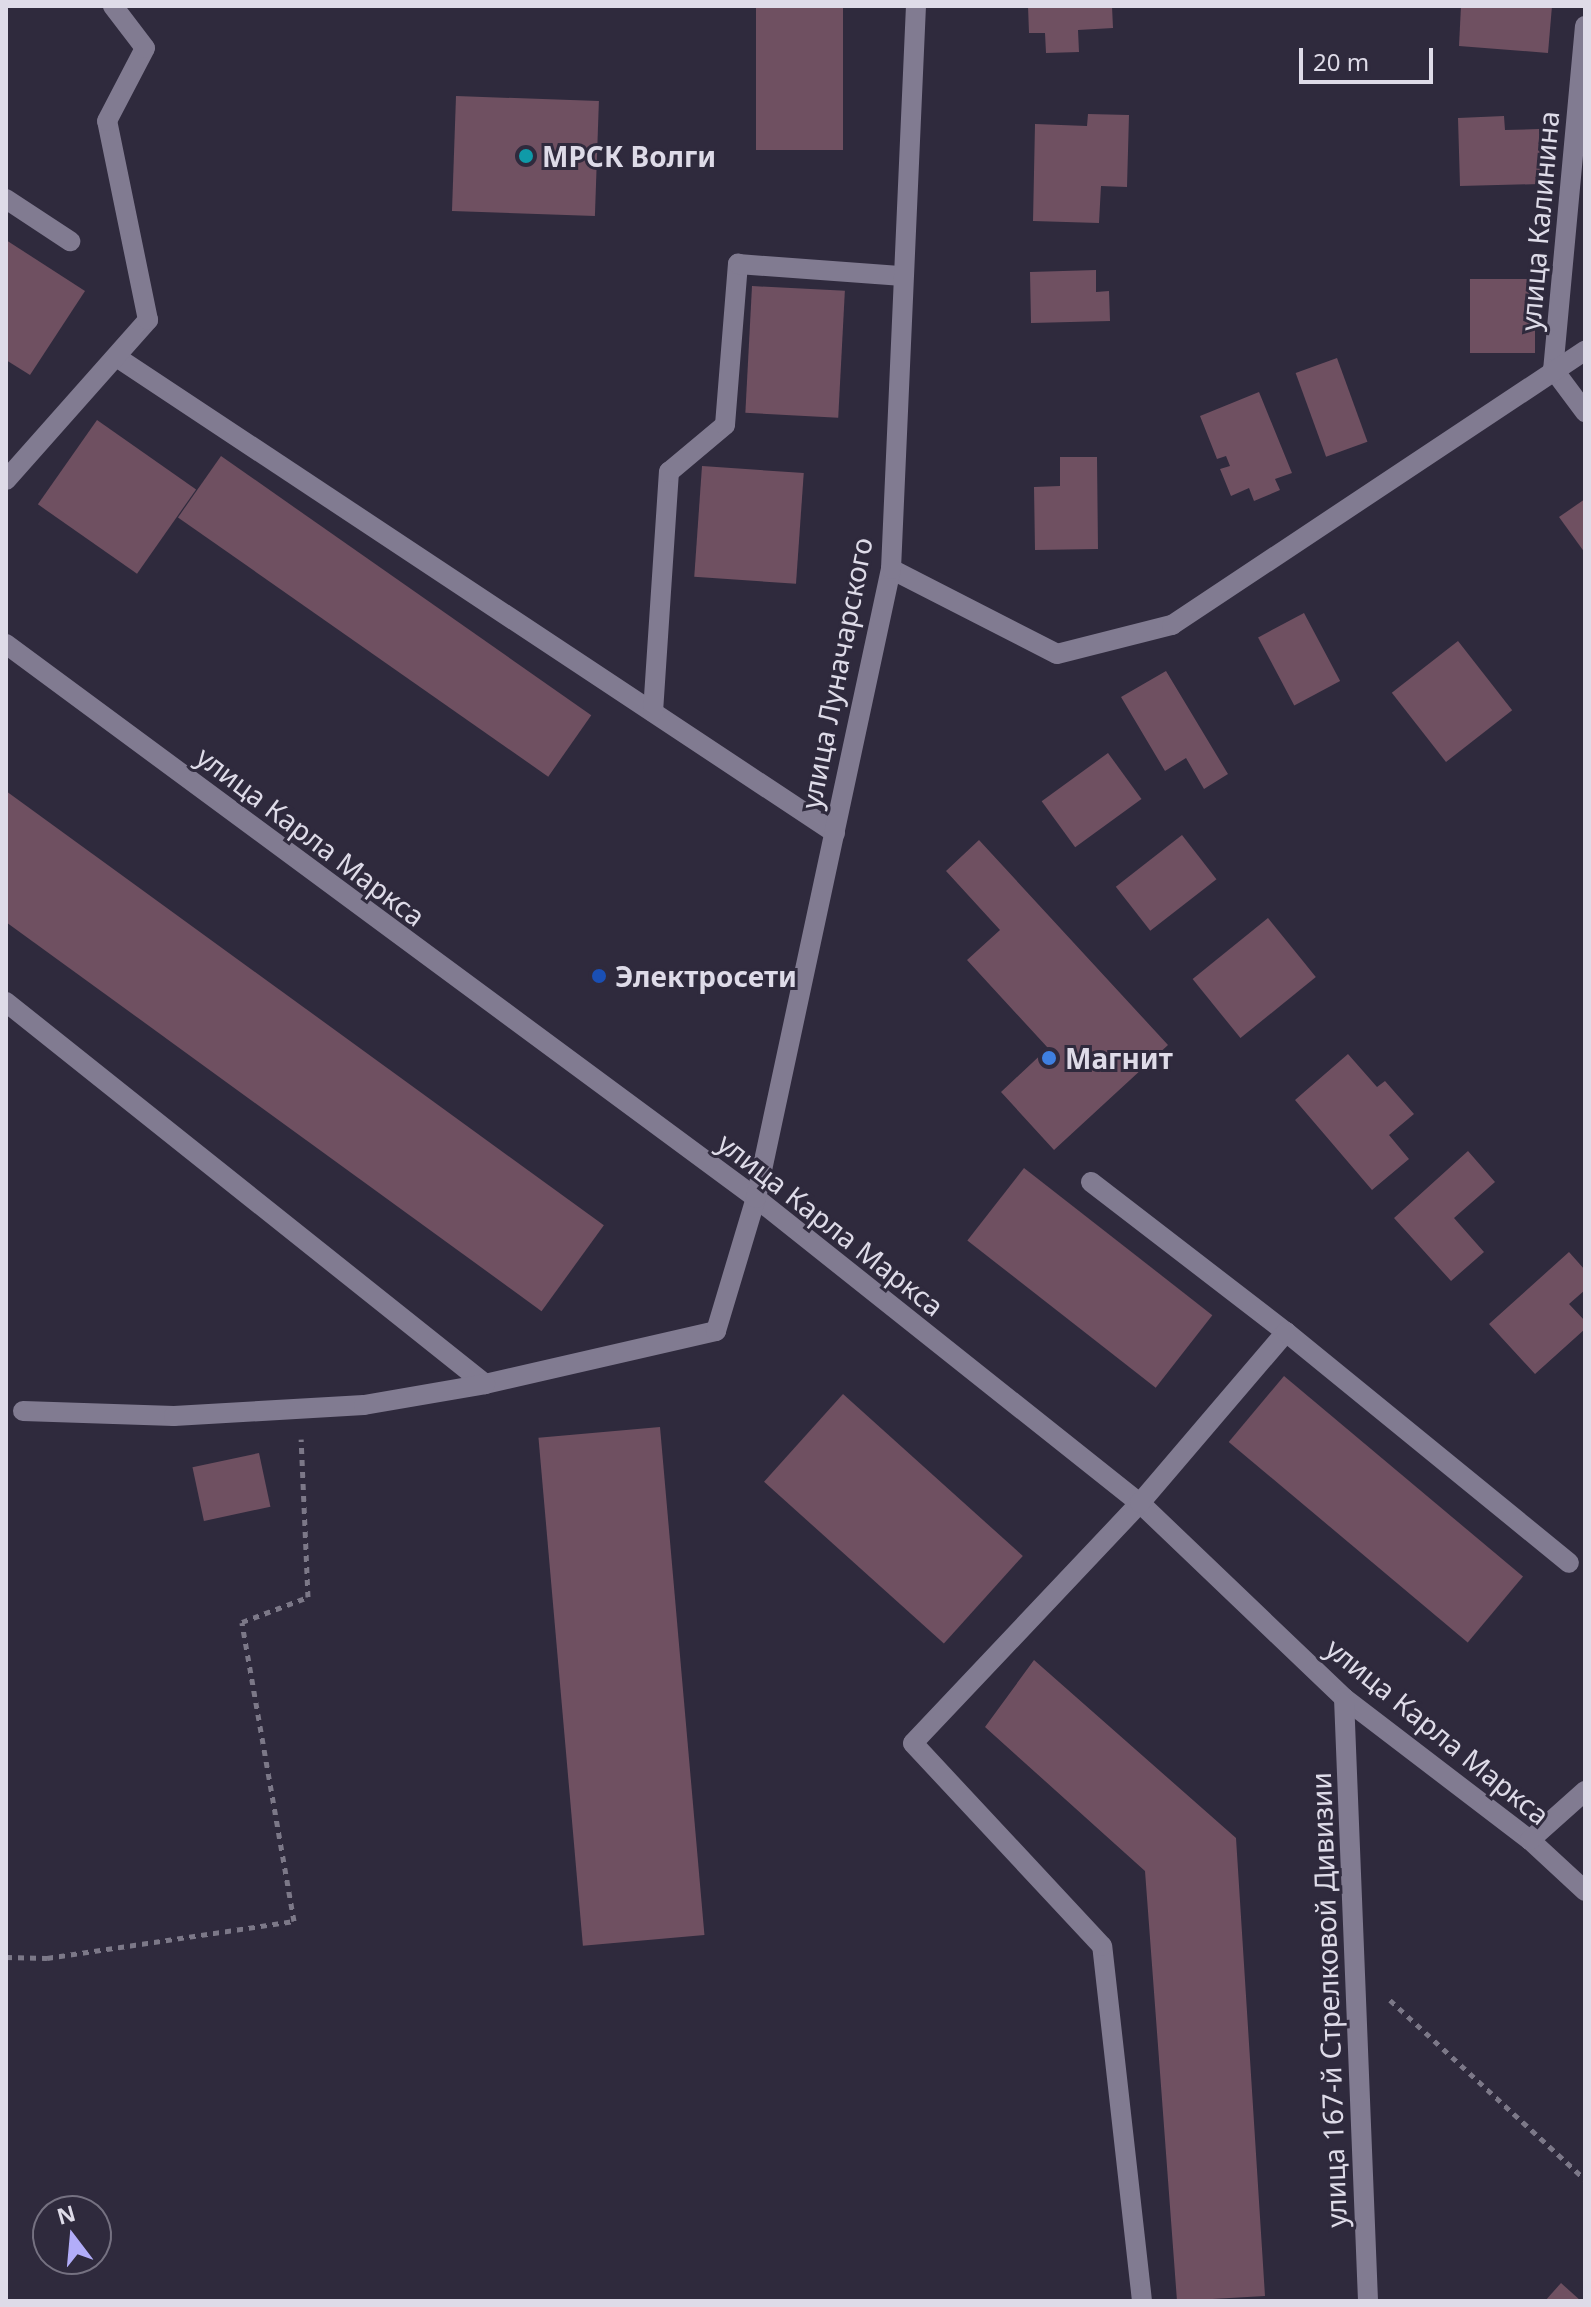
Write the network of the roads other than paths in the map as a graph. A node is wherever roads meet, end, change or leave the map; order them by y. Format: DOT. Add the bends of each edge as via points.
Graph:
graph roads {
  1 [pos="113,6"];
  2 [pos="916,6"];
  3 [pos="1585,26"];
  4 [pos="6,199"];
  5 [pos="70,241"];
  6 [pos="900,276"];
  7 [pos="1585,351"];
  8 [pos="118,358"];
  9 [pos="1553,369"];
  10 [pos="1585,412"];
  11 [pos="6,480"];
  12 [pos="891,569"];
  13 [pos="6,644"];
  14 [pos="653,712"];
  15 [pos="835,833"];
  16 [pos="6,1002"];
  17 [pos="1091,1182"];
  18 [pos="756,1198"];
  19 [pos="1286,1332"];
  20 [pos="485,1384"];
  21 [pos="23,1411"];
  22 [pos="1140,1503"];
  23 [pos="1569,1563"];
  24 [pos="1344,1698"];
  25 [pos="1585,1791"];
  26 [pos="1530,1840"];
  27 [pos="1585,1891"];
  28 [pos="1142,2301"];
  29 [pos="1368,2301"];
  1 -- 8 [label="street" via="145,48 107,121 148,320"];
  2 -- 6 [label="street, улица Луначарского"];
  3 -- 9 [label="street, улица Калинина"];
  4 -- 5 [label="street"];
  6 -- 12 [label="street, улица Луначарского"];
  6 -- 14 [label="street" via="738,264 725,425 669,472"];
  7 -- 9 [label="street"];
  8 -- 11 [label="street"];
  8 -- 14 [label="street"];
  9 -- 10 [label="street, улица Калинина"];
  9 -- 12 [label="street" via="1172,625 1057,654"];
  12 -- 15 [label="street, улица Луначарского"];
  13 -- 18 [label="street, улица Карла Маркса"];
  14 -- 15 [label="street"];
  15 -- 18 [label="street, улица Луначарского"];
  16 -- 20 [label="street"];
  17 -- 19 [label="street"];
  18 -- 20 [label="street, улица Луначарского" via="716,1331"];
  18 -- 22 [label="street, улица Карла Маркса"];
  19 -- 22 [label="street"];
  19 -- 23 [label="street"];
  20 -- 21 [label="street" via="364,1405 174,1416"];
  22 -- 24 [label="street, улица Карла Маркса"];
  22 -- 28 [label="street" via="913,1743 1102,1946"];
  24 -- 26 [label="street, улица Карла Маркса"];
  24 -- 29 [label="street, улица 167-й Стрелковой Дивизии"];
  25 -- 26 [label="street"];
  26 -- 27 [label="street, улица Карла Маркса"];
}
